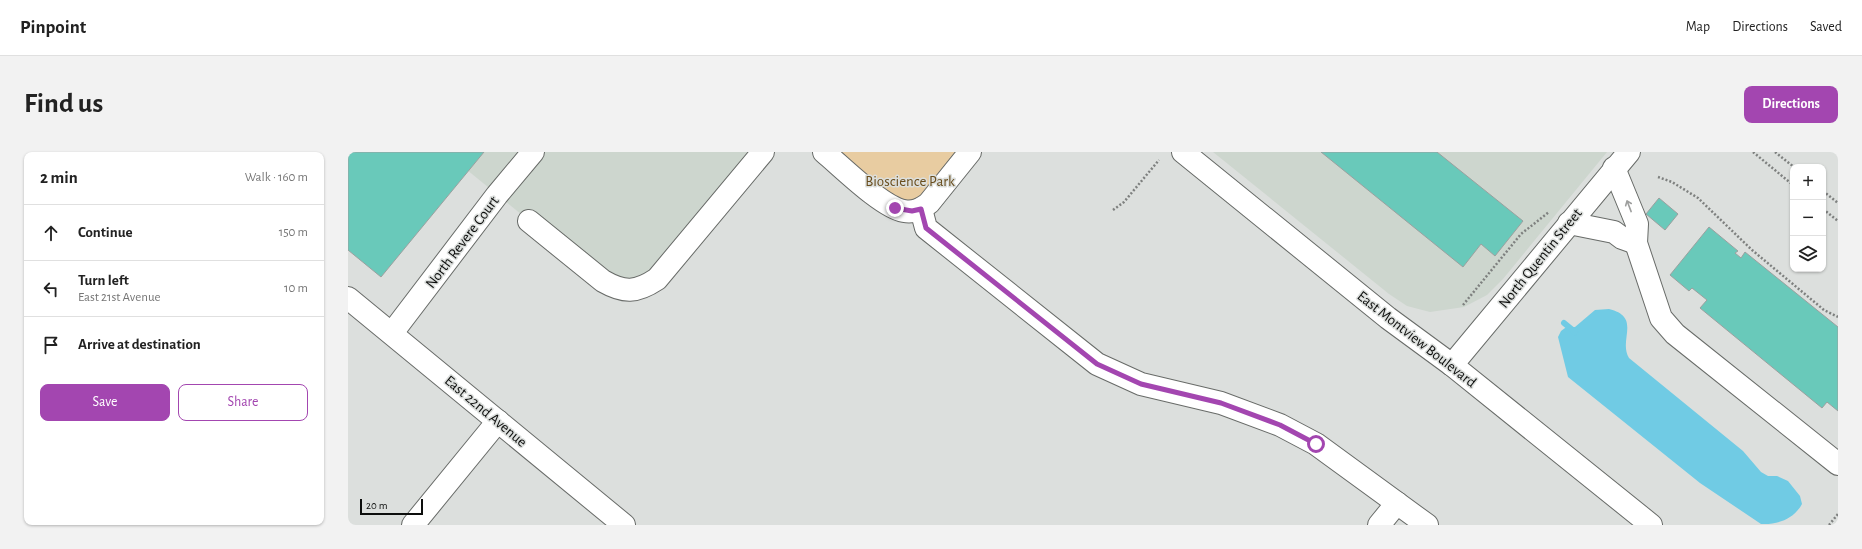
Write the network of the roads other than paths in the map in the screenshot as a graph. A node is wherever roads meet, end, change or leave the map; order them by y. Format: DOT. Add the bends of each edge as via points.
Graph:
graph roads {
  1 [pos="533,152"];
  2 [pos="763,152"];
  3 [pos="824,152"];
  4 [pos="970,152"];
  5 [pos="1629,152"];
  6 [pos="1196,156"];
  7 [pos="1614,168"];
  8 [pos="921,209"];
  9 [pos="1561,216"];
  10 [pos="529,221"];
  11 [pos="1636,243"];
  12 [pos="348,298"];
  13 [pos="392,333"];
  14 [pos="1452,366"];
  15 [pos="498,421"];
  16 [pos="1838,464"];
  17 [pos="1397,503"];
  18 [pos="413,525"];
  19 [pos="624,525"];
  20 [pos="1379,525"];
  21 [pos="1427,525"];
  22 [pos="1651,525"];
  1 -- 13 [label="street, North Revere Court"];
  2 -- 10 [label="street" via="657,279 646,287 635,290 614,288"];
  3 -- 8 [label="street" via="884,202 903,211"];
  4 -- 8 [label="street" via="929,203"];
  5 -- 7 [label="street, North Quentin Street"];
  6 -- 14 [label="street, East Montview Boulevard" via="1388,318"];
  7 -- 9 [label="street, North Quentin Street"];
  11 -- 7 [label="street, one-way" via="1637,224"];
  8 -- 17 [label="street" via="926,228 1097,364 1141,384 1221,403 1280,425 1316,444"];
  9 -- 11 [label="street" via="1614,232"];
  9 -- 14 [label="street, North Quentin Street"];
  11 -- 16 [label="street" via="1661,318 1675,334"];
  12 -- 13 [label="street, East 22nd Avenue"];
  13 -- 15 [label="street, East 22nd Avenue"];
  14 -- 22 [label="street, East Montview Boulevard"];
  15 -- 18 [label="street"];
  15 -- 19 [label="street, East 22nd Avenue"];
  17 -- 20 [label="street"];
  17 -- 21 [label="street"];
}
